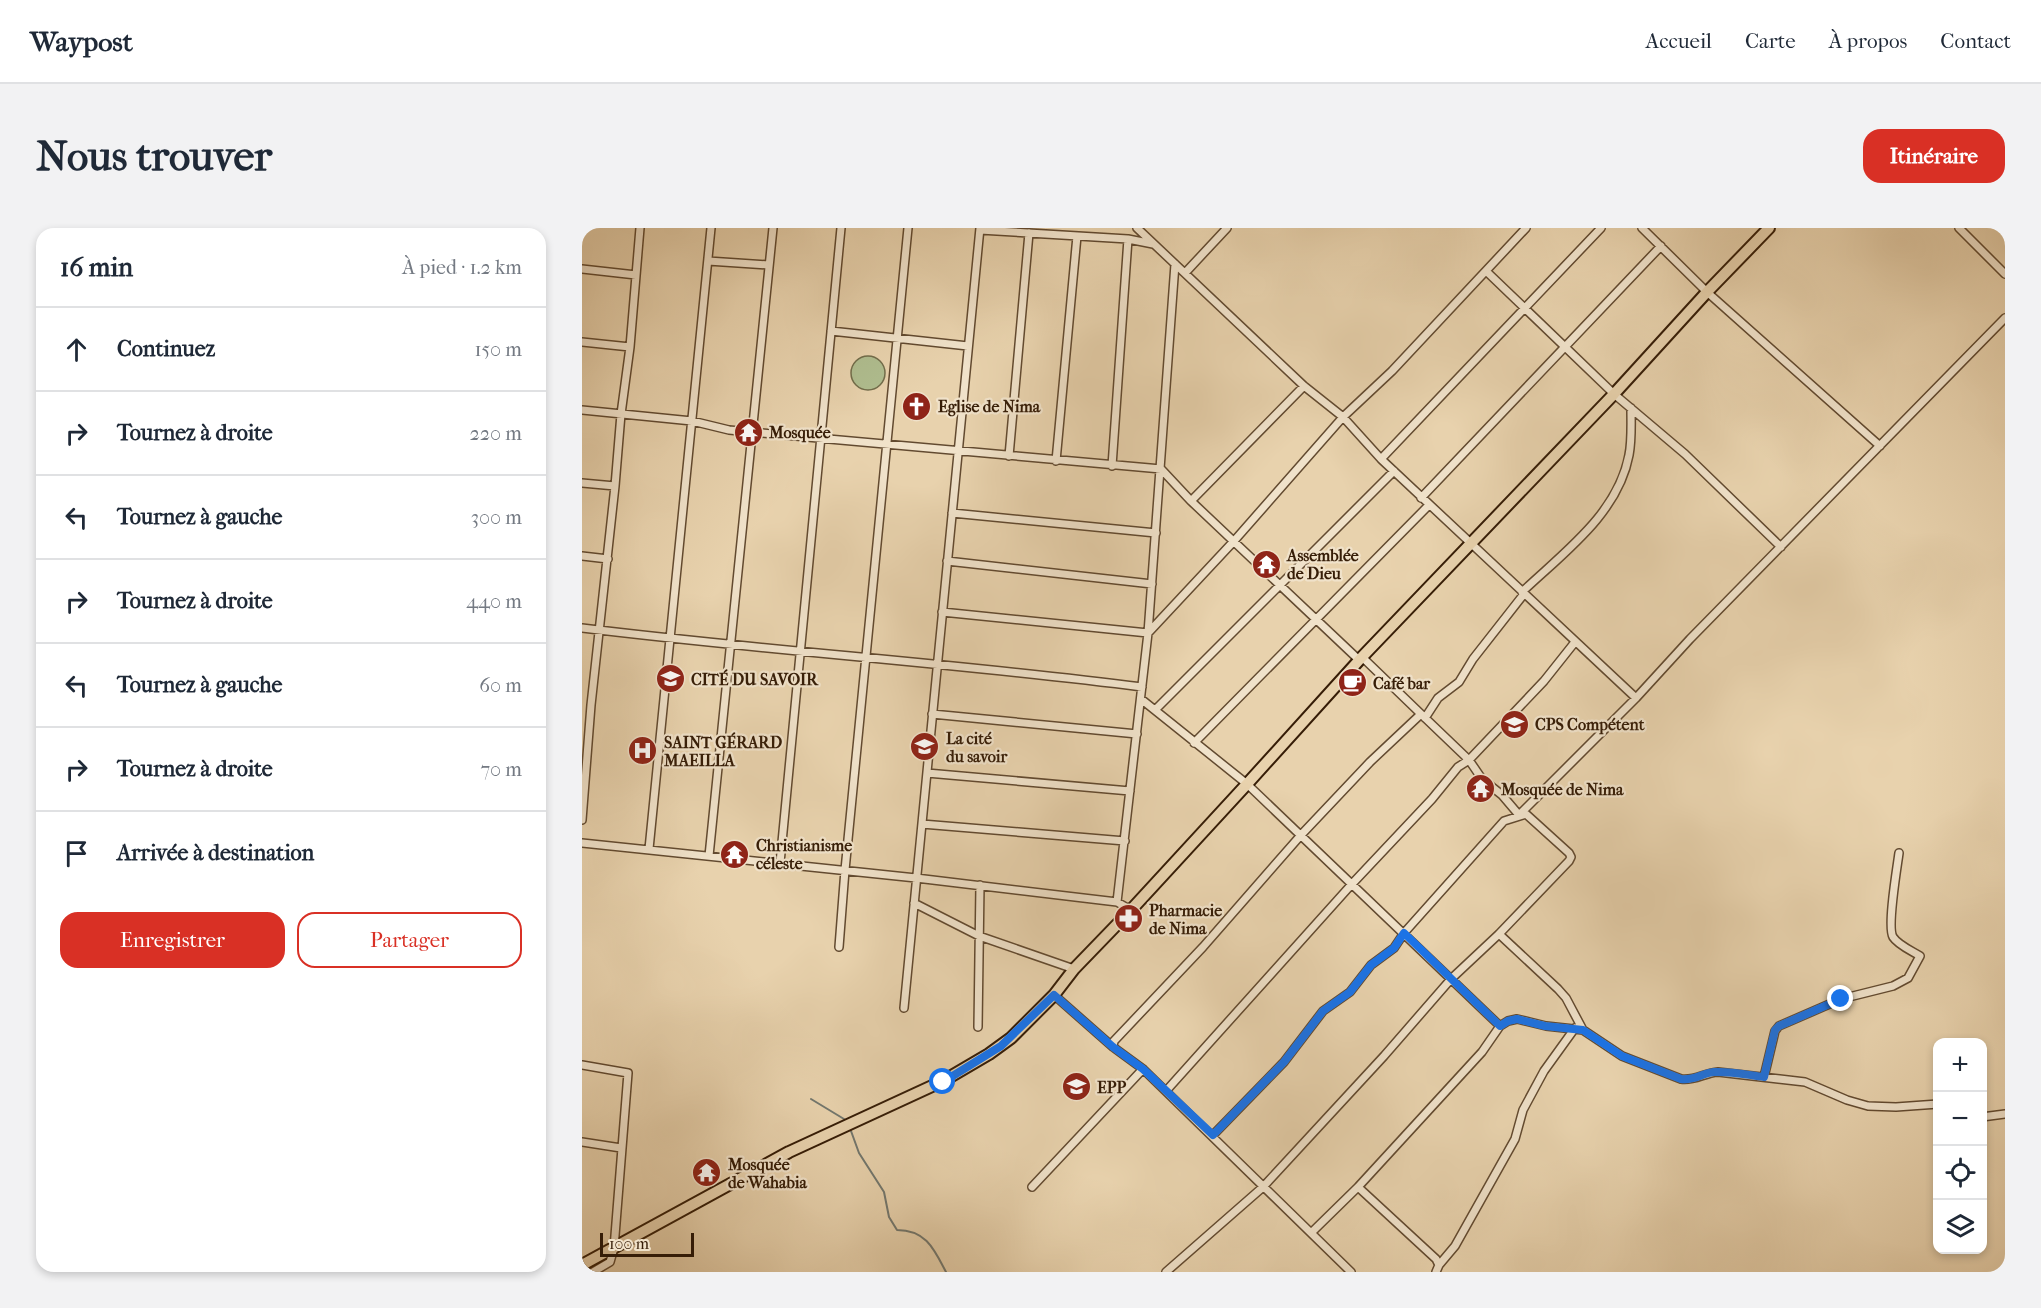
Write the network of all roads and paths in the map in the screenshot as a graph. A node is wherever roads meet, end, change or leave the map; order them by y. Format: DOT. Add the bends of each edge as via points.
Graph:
graph roads {
  1 [pos="640,228"];
  2 [pos="711,228"];
  3 [pos="773,228"];
  4 [pos="841,228"];
  5 [pos="908,228"];
  6 [pos="1137,228"];
  7 [pos="1227,228"];
  8 [pos="1526,228"];
  9 [pos="1601,228"];
  10 [pos="1642,228"];
  11 [pos="1768,228"];
  12 [pos="1959,228"];
  13 [pos="980,229"];
  14 [pos="1029,233"];
  15 [pos="1077,236"];
  16 [pos="1128,239"];
  17 [pos="1155,245"];
  18 [pos="1661,246"];
  19 [pos="708,261"];
  20 [pos="1175,264"];
  21 [pos="769,265"];
  22 [pos="582,269"];
  23 [pos="1485,271"];
  24 [pos="1185,273"];
  25 [pos="2005,274"];
  26 [pos="636,275"];
  27 [pos="1707,292"];
  28 [pos="1524,309"];
  29 [pos="2005,318"];
  30 [pos="831,331"];
  31 [pos="897,338"];
  32 [pos="582,342"];
  33 [pos="968,346"];
  34 [pos="630,347"];
  35 [pos="1565,347"];
  36 [pos="1304,386"];
  37 [pos="1614,394"];
  38 [pos="1631,408"];
  39 [pos="582,410"];
  40 [pos="621,414"];
  41 [pos="1343,417"];
  42 [pos="692,421"];
  43 [pos="753,432"];
  44 [pos="820,438"];
  45 [pos="887,445"];
  46 [pos="1880,446"];
  47 [pos="958,451"];
  48 [pos="1009,456"];
  49 [pos="1381,459"];
  50 [pos="1056,461"];
  51 [pos="1112,466"];
  52 [pos="1161,469"];
  53 [pos="1394,471"];
  54 [pos="582,483"];
  55 [pos="615,486"];
  56 [pos="1421,498"];
  57 [pos="1191,501"];
  58 [pos="1430,505"];
  59 [pos="952,513"];
  60 [pos="1156,533"];
  61 [pos="1234,541"];
  62 [pos="1469,543"];
  63 [pos="1781,547"];
  64 [pos="582,556"];
  65 [pos="608,559"];
  66 [pos="947,561"];
  67 [pos="1152,584"];
  68 [pos="1280,585"];
  69 [pos="1523,593"];
  70 [pos="942,612"];
  71 [pos="1316,620"];
  72 [pos="582,628"];
  73 [pos="600,630"];
  74 [pos="1148,633"];
  75 [pos="670,639"];
  76 [pos="1575,642"];
  77 [pos="732,646"];
  78 [pos="799,652"];
  79 [pos="867,657"];
  80 [pos="1360,658"];
  81 [pos="937,663"];
  82 [pos="1142,687"];
  83 [pos="1141,699"];
  84 [pos="1636,699"];
  85 [pos="582,703"];
  86 [pos="591,705"];
  87 [pos="1155,710"];
  88 [pos="932,714"];
  89 [pos="1423,716"];
  90 [pos="1137,734"];
  91 [pos="1194,742"];
  92 [pos="1461,752"];
  93 [pos="1469,760"];
  94 [pos="585,763"];
  95 [pos="1458,767"];
  96 [pos="927,773"];
  97 [pos="1248,784"];
  98 [pos="1130,791"];
  99 [pos="1519,815"];
  100 [pos="582,820"];
  101 [pos="922,824"];
  102 [pos="1300,835"];
  103 [pos="1125,841"];
  104 [pos="582,843"];
  105 [pos="649,849"];
  106 [pos="1899,853"];
  107 [pos="709,856"];
  108 [pos="780,863"];
  109 [pos="845,870"];
  110 [pos="916,878"];
  111 [pos="980,885"];
  112 [pos="1351,885"];
  113 [pos="1117,902"];
  114 [pos="914,903"];
  115 [pos="1131,910"];
  116 [pos="1404,933"];
  117 [pos="1499,934"];
  118 [pos="979,936"];
  119 [pos="839,947"];
  120 [pos="1074,969"];
  121 [pos="1451,979"];
  122 [pos="1054,995"];
  123 [pos="904,1008"];
  124 [pos="1500,1026"];
  125 [pos="978,1027"];
  126 [pos="1575,1028"];
  127 [pos="1583,1030"];
  128 [pos="1113,1047"];
  129 [pos="582,1065"];
  130 [pos="1143,1069"];
  131 [pos="1764,1077"];
  132 [pos="1166,1091"];
  133 [pos="1933,1104"];
  134 [pos="2005,1114"];
  135 [pos="1987,1116"];
  136 [pos="1213,1135"];
  137 [pos="582,1142"];
  138 [pos="621,1148"];
  139 [pos="1032,1187"];
  140 [pos="1263,1187"];
  141 [pos="1358,1187"];
  142 [pos="1312,1232"];
  143 [pos="614,1248"];
  144 [pos="582,1265"];
  145 [pos="1438,1268"];
  146 [pos="1170,1271"];
  147 [pos="593,1272"];
  148 [pos="1351,1272"];
  1 -- 26 [label="street"];
  2 -- 19 [label="street"];
  3 -- 21 [label="street"];
  4 -- 30 [label="street"];
  5 -- 31 [label="street"];
  6 -- 17 [label="street"];
  7 -- 24 [label="street"];
  8 -- 23 [label="street"];
  9 -- 28 [label="street"];
  10 -- 18 [label="street"];
  11 -- 27 [label="main road"];
  12 -- 25 [label="street"];
  13 -- 14 [label="street"];
  13 -- 33 [label="street"];
  14 -- 15 [label="street"];
  14 -- 48 [label="street"];
  15 -- 16 [label="street"];
  15 -- 50 [label="street"];
  16 -- 17 [label="street"];
  16 -- 51 [label="street"];
  17 -- 20 [label="street"];
  18 -- 27 [label="street"];
  18 -- 35 [label="street"];
  19 -- 21 [label="street"];
  19 -- 42 [label="street"];
  20 -- 24 [label="street"];
  20 -- 52 [label="street"];
  21 -- 43 [label="street"];
  22 -- 26 [label="street"];
  23 -- 28 [label="street"];
  23 -- 41 [label="street" via="1392,371"];
  24 -- 36 [label="street"];
  26 -- 34 [label="street"];
  27 -- 37 [label="main road"];
  27 -- 46 [label="street"];
  28 -- 35 [label="street"];
  28 -- 49 [label="street"];
  29 -- 46 [label="street"];
  30 -- 31 [label="street"];
  30 -- 44 [label="street"];
  31 -- 33 [label="street"];
  31 -- 45 [label="street"];
  32 -- 34 [label="street"];
  33 -- 47 [label="street"];
  34 -- 40 [label="street"];
  35 -- 37 [label="street"];
  35 -- 56 [label="street"];
  36 -- 41 [label="street"];
  36 -- 57 [label="street"];
  37 -- 38 [label="street"];
  37 -- 62 [label="main road"];
  38 -- 63 [label="street"];
  38 -- 69 [label="street" via="1629,456 1610,502 1596,521"];
  39 -- 40 [label="street"];
  40 -- 42 [label="street"];
  40 -- 55 [label="street"];
  41 -- 49 [label="street"];
  41 -- 61 [label="street"];
  42 -- 43 [label="street"];
  42 -- 75 [label="street"];
  43 -- 44 [label="street"];
  43 -- 77 [label="street"];
  44 -- 45 [label="street"];
  44 -- 78 [label="street"];
  45 -- 47 [label="street"];
  45 -- 79 [label="street"];
  46 -- 63 [label="street"];
  47 -- 48 [label="street"];
  47 -- 59 [label="street"];
  48 -- 50 [label="street"];
  49 -- 53 [label="street"];
  50 -- 51 [label="street"];
  51 -- 52 [label="street"];
  52 -- 57 [label="street"];
  52 -- 60 [label="street"];
  53 -- 56 [label="street"];
  53 -- 68 [label="street"];
  54 -- 55 [label="street"];
  55 -- 65 [label="street"];
  56 -- 58 [label="street"];
  57 -- 61 [label="street"];
  58 -- 62 [label="street"];
  58 -- 71 [label="street"];
  59 -- 60 [label="street"];
  59 -- 66 [label="street"];
  60 -- 67 [label="street"];
  61 -- 68 [label="street"];
  61 -- 74 [label="street"];
  62 -- 69 [label="street"];
  62 -- 80 [label="main road"];
  63 -- 84 [label="street"];
  64 -- 65 [label="street"];
  65 -- 73 [label="street"];
  66 -- 67 [label="street"];
  66 -- 70 [label="street"];
  67 -- 74 [label="street"];
  68 -- 71 [label="street"];
  68 -- 87 [label="street"];
  69 -- 76 [label="street"];
  69 -- 89 [label="street" via="1459,681"];
  70 -- 74 [label="street"];
  70 -- 81 [label="street"];
  71 -- 80 [label="street"];
  71 -- 91 [label="street"];
  72 -- 73 [label="street"];
  73 -- 75 [label="street"];
  73 -- 86 [label="street"];
  74 -- 82 [label="street"];
  75 -- 77 [label="street"];
  75 -- 105 [label="street"];
  76 -- 84 [label="street"];
  76 -- 93 [label="street" via="1523,705"];
  77 -- 78 [label="street"];
  77 -- 107 [label="street"];
  78 -- 79 [label="street"];
  78 -- 108 [label="street"];
  79 -- 81 [label="street"];
  79 -- 109 [label="street"];
  80 -- 89 [label="street"];
  80 -- 97 [label="main road"];
  81 -- 82 [label="street"];
  81 -- 88 [label="street"];
  82 -- 83 [label="street"];
  83 -- 87 [label="street"];
  83 -- 90 [label="street"];
  84 -- 99 [label="street"];
  85 -- 86 [label="street"];
  86 -- 94 [label="street"];
  87 -- 91 [label="street"];
  88 -- 90 [label="street"];
  88 -- 96 [label="street"];
  89 -- 92 [label="street"];
  89 -- 102 [label="street" via="1370,762"];
  90 -- 98 [label="street"];
  91 -- 97 [label="street"];
  92 -- 93 [label="street"];
  92 -- 95 [label="street"];
  93 -- 95 [label="street"];
  93 -- 99 [label="street" via="1482,779"];
  94 -- 100 [label="street"];
  95 -- 112 [label="street"];
  96 -- 98 [label="street"];
  96 -- 101 [label="street"];
  97 -- 102 [label="street"];
  97 -- 115 [label="main road"];
  98 -- 103 [label="street"];
  99 -- 116 [label="street" via="1504,821"];
  99 -- 117 [label="street" via="1526,814 1570,857"];
  101 -- 103 [label="street"];
  101 -- 110 [label="street"];
  102 -- 112 [label="street"];
  102 -- 128 [label="street" via="1203,947 1114,1041"];
  103 -- 113 [label="street"];
  104 -- 105 [label="street"];
  105 -- 107 [label="street"];
  106 -- 131 [label="street" via="1892,932 1894,938 1920,956 1914,970 1893,986 1841,999 1779,1026"];
  107 -- 108 [label="street"];
  108 -- 109 [label="street"];
  109 -- 110 [label="street"];
  109 -- 119 [label="street"];
  110 -- 111 [label="street"];
  110 -- 114 [label="street"];
  111 -- 113 [label="street"];
  111 -- 118 [label="street"];
  112 -- 116 [label="street"];
  112 -- 132 [label="street"];
  113 -- 115 [label="street"];
  114 -- 118 [label="street"];
  114 -- 123 [label="street"];
  115 -- 120 [label="main road"];
  116 -- 121 [label="street"];
  116 -- 136 [label="street" via="1350,992 1323,1011 1284,1062"];
  117 -- 121 [label="street"];
  117 -- 127 [label="street" via="1566,998"];
  118 -- 120 [label="street"];
  118 -- 125 [label="street"];
  120 -- 122 [label="main road"];
  121 -- 124 [label="street"];
  121 -- 140 [label="street"];
  122 -- 128 [label="street"];
  122 -- 143 [label="main road" via="1001,1046 943,1082 789,1152"];
  124 -- 126 [label="street" via="1517,1019"];
  124 -- 141 [label="street" via="1482,1052"];
  126 -- 127 [label="street"];
  126 -- 145 [label="street" via="1544,1071 1523,1110 1515,1138 1455,1246"];
  127 -- 131 [label="street" via="1622,1056 1681,1079 1718,1071"];
  128 -- 130 [label="street"];
  129 -- 138 [label="street" via="628,1073"];
  130 -- 132 [label="street"];
  130 -- 139 [label="street"];
  131 -- 133 [label="street" via="1805,1082 1868,1106"];
  132 -- 136 [label="street"];
  134 -- 135 [label="street"];
  136 -- 140 [label="street"];
  137 -- 138 [label="street"];
  138 -- 143 [label="street"];
  140 -- 142 [label="street"];
  140 -- 146 [label="street"];
  141 -- 142 [label="street"];
  141 -- 145 [label="street" via="1436,1259"];
  142 -- 148 [label="street"];
  143 -- 144 [label="main road"];
  143 -- 147 [label="street" via="610,1262"];
}
